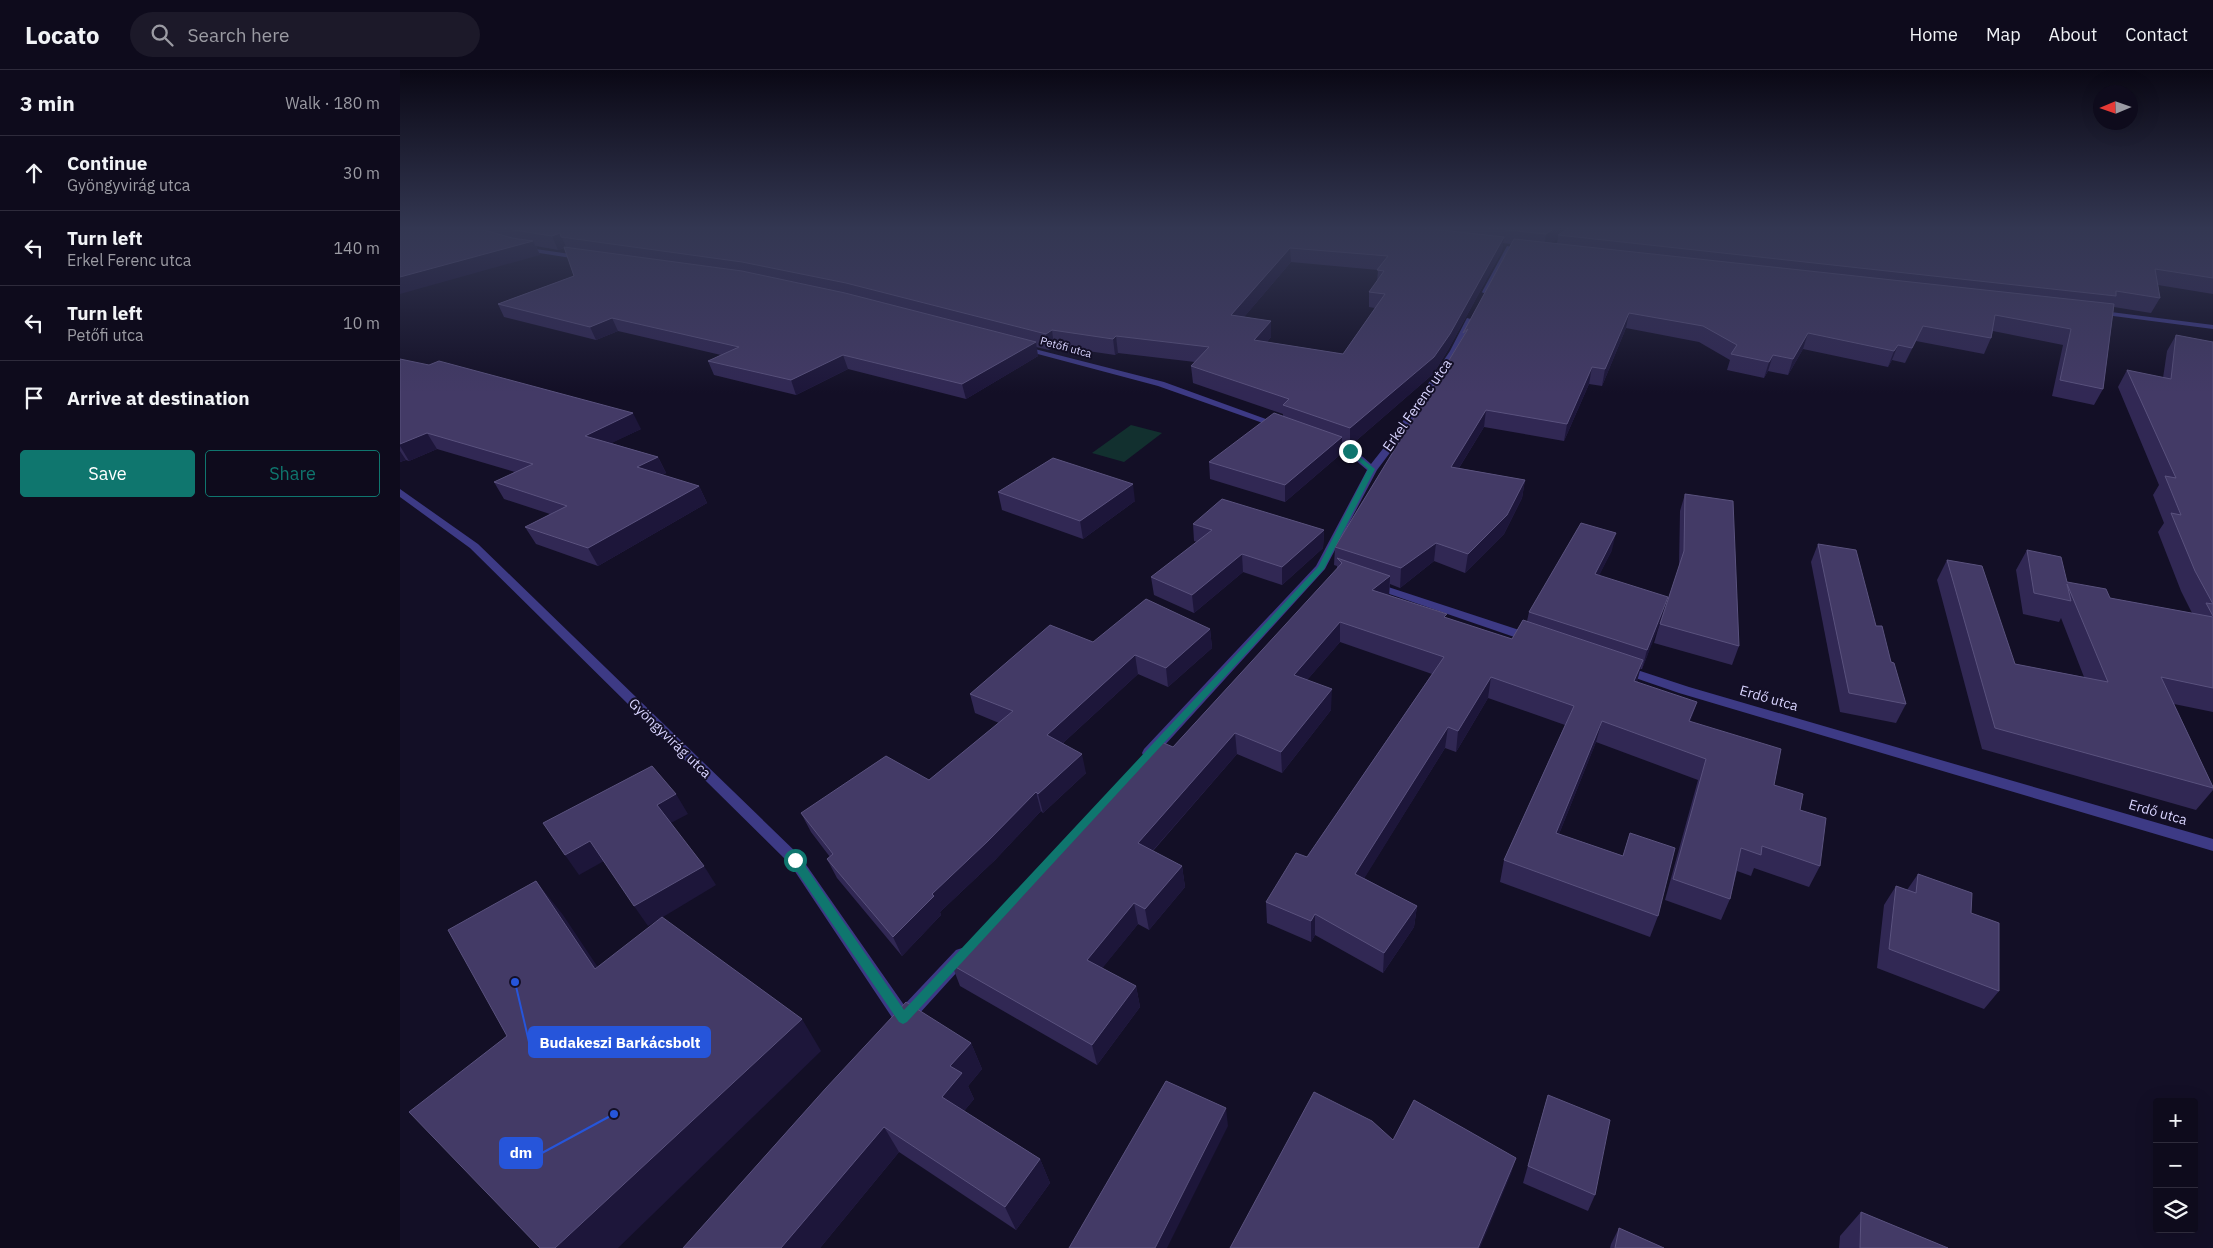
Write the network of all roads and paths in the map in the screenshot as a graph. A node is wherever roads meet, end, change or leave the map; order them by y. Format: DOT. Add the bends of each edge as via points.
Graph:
graph roads {
  1 [pos="1490,283"];
  2 [pos="2086,311"];
  3 [pos="2213,326"];
  4 [pos="1010,344"];
  5 [pos="1290,430"];
  6 [pos="1316,439"];
  7 [pos="1372,469"];
  8 [pos="400,492"];
  9 [pos="1356,579"];
  10 [pos="1546,643"];
  11 [pos="1610,665"];
  12 [pos="1139,764"];
  13 [pos="2213,845"];
  14 [pos="970,946"];
  15 [pos="903,1018"];
  16 [pos="890,1033"];
  1 -- 7 [label="street, Erkel Ferenc utca" via="1454,351"];
  2 -- 3 [label="street"];
  4 -- 5 [label="street, Petőfi utca" via="1161,384"];
  6 -- 7 [label="street" via="1350,451"];
  7 -- 12 [label="street, Erkel Ferenc utca" via="1326,569"];
  8 -- 15 [label="street, Gyöngyvirág utca" via="474,546 795,860"];
  9 -- 10 [label="street"];
  11 -- 13 [label="street, Erdő utca" via="1684,690"];
  14 -- 15 [label="street"];
  15 -- 16 [label="street"];
}
